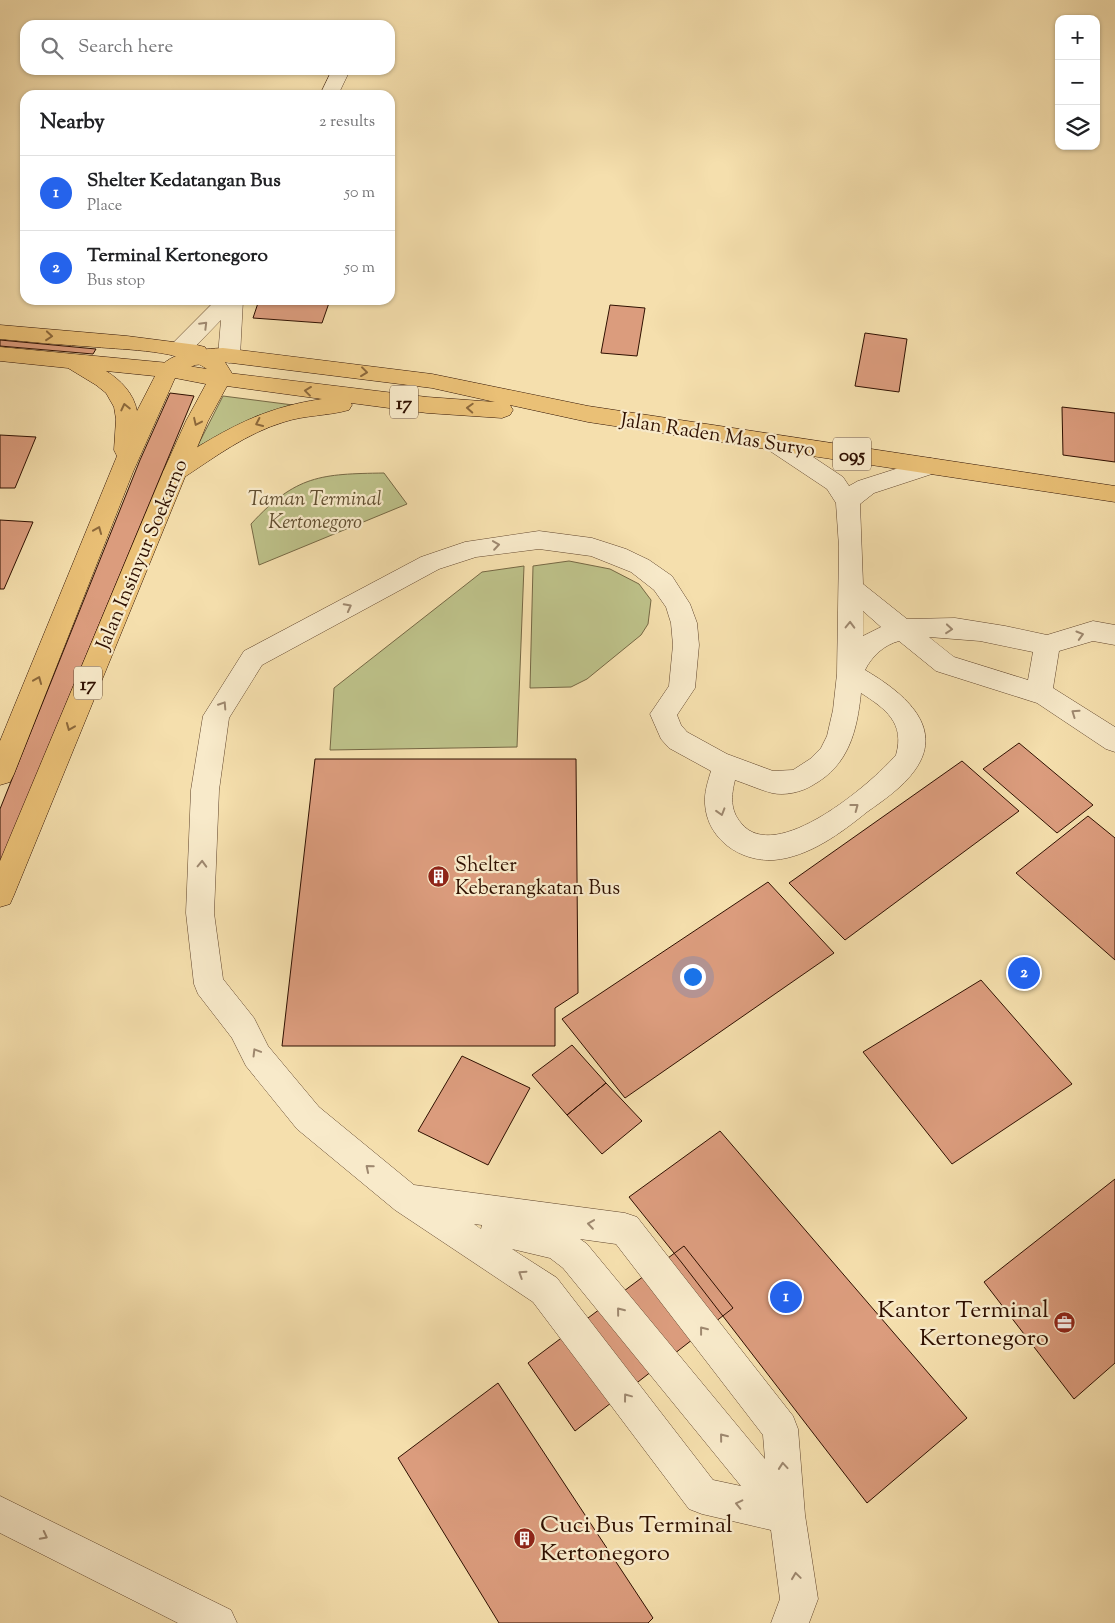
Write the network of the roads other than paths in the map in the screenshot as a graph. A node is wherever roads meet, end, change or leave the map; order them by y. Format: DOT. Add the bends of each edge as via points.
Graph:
graph roads {
  1 [pos="338,75"];
  2 [pos="331,90"];
  3 [pos="223,305"];
  4 [pos="231,305"];
  5 [pos="0,332"];
  6 [pos="179,350"];
  7 [pos="0,354"];
  8 [pos="218,356"];
  9 [pos="67,360"];
  10 [pos="169,370"];
  11 [pos="220,379"];
  12 [pos="427,405"];
  13 [pos="588,414"];
  14 [pos="775,442"];
  15 [pos="930,466"];
  16 [pos="121,472"];
  17 [pos="175,472"];
  18 [pos="1115,494"];
  19 [pos="848,502"];
  20 [pos="851,588"];
  21 [pos="902,629"];
  22 [pos="1115,635"];
  23 [pos="1047,645"];
  24 [pos="850,674"];
  25 [pos="1039,694"];
  26 [pos="1115,741"];
  27 [pos="722,764"];
  28 [pos="0,774"];
  29 [pos="0,896"];
  30 [pos="406,1199"];
  31 [pos="0,1514"];
  32 [pos="787,1515"];
  33 [pos="218,1623"];
  34 [pos="790,1623"];
  1 -- 2 [label="lane"];
  6 -- 3 [label="lane, one-way"];
  4 -- 8 [label="lane"];
  5 -- 6 [label="main road, one-way"];
  6 -- 8 [label="main road"];
  7 -- 9 [label="main road, 17"];
  8 -- 10 [label="main road, 095" via="183,362"];
  8 -- 11 [label="main road"];
  8 -- 13 [label="main road, Jalan Raden Mas Suryo / 095, one-way" via="432,380"];
  9 -- 10 [label="main road, 17"];
  16 -- 9 [label="main road, 17, one-way" via="128,431 124,400 114,387 96,374"];
  10 -- 11 [label="main road, Jalan Raden Mas Suryo / 17"];
  10 -- 16 [label="main road, 17"];
  12 -- 11 [label="main road, Jalan Raden Mas Suryo / 17, one-way"];
  11 -- 17 [label="main road, Jalan Insinyur Soekarno / 17, one-way"];
  13 -- 12 [label="main road, Jalan Raden Mas Suryo / 17, one-way"];
  12 -- 17 [label="main road, one-way" via="367,404 316,407 287,413 237,434"];
  13 -- 14 [label="main road, Jalan Raden Mas Suryo / 095"];
  14 -- 15 [label="main road, Jalan Raden Mas Suryo / 095"];
  14 -- 19 [label="lane" via="835,483"];
  15 -- 18 [label="main road, Jalan Raden Mas Suryo / 095"];
  15 -- 19 [label="lane" via="866,487"];
  28 -- 16 [label="main road, 17, one-way"];
  17 -- 29 [label="main road, Jalan Insinyur Soekarno / 17, one-way"];
  19 -- 20 [label="lane"];
  20 -- 21 [label="lane"];
  24 -- 20 [label="lane, one-way"];
  21 -- 23 [label="lane, one-way" via="992,632"];
  21 -- 24 [label="lane" via="869,645"];
  21 -- 25 [label="lane" via="945,664"];
  23 -- 22 [label="lane, one-way" via="1093,632"];
  23 -- 25 [label="lane"];
  24 -- 27 [label="lane" via="840,736 831,755 820,767 797,781 785,783 773,782"];
  27 -- 24 [label="lane, one-way" via="719,806 725,823 738,840 760,847 787,846 815,834 850,811 908,760 911,742 910,723 896,705"];
  26 -- 25 [label="lane, one-way" via="1068,708"];
  30 -- 27 [label="lane, one-way" via="308,1118 258,1056 243,1028 208,984 200,913 205,790 216,716 253,658 430,563 474,548 539,540 592,547 640,566 663,583 678,604 686,645 682,708 694,737"];
  32 -- 30 [label="lane, one-way" via="702,1496 545,1290"];
  32 -- 30 [label="lane, one-way" via="575,1256 558,1243 510,1232"];
  32 -- 30 [label="lane, one-way" via="780,1430 625,1229"];
  31 -- 33 [label="lane, one-way"];
  34 -- 32 [label="lane, one-way" via="799,1599"];
}
